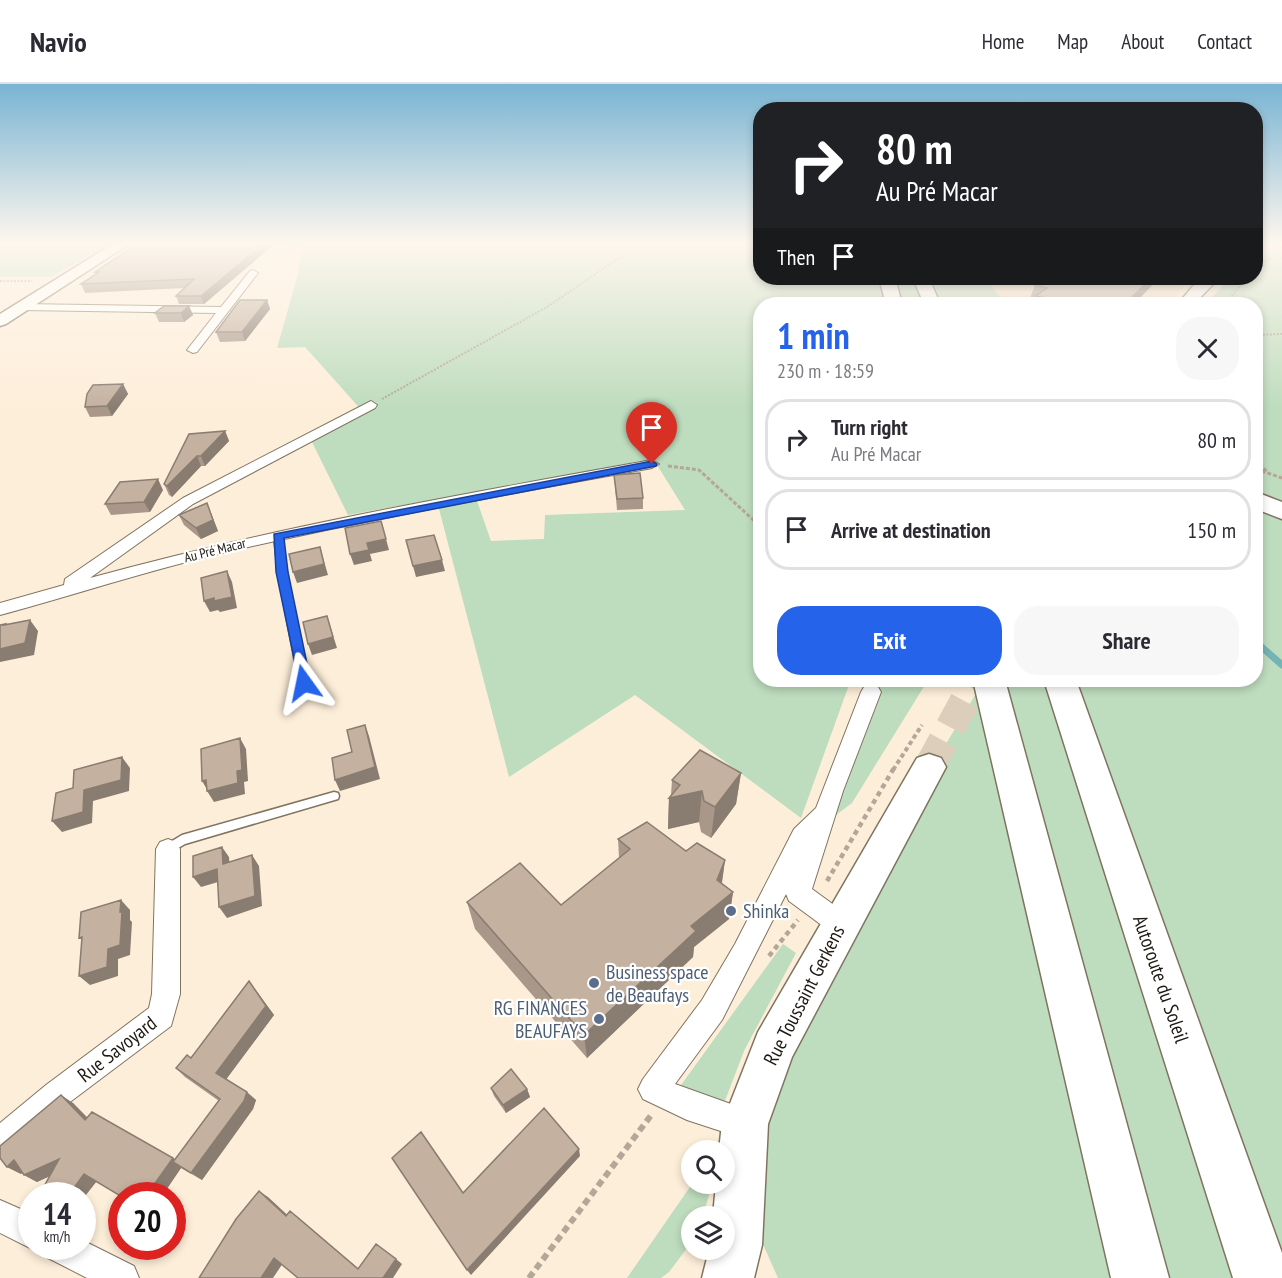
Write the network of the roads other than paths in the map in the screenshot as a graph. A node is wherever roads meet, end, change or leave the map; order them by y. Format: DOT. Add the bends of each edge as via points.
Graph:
graph roads {
  1 [pos="37,298"];
  2 [pos="235,298"];
  3 [pos="22,307"];
  4 [pos="226,310"];
  5 [pos="0,321"];
  6 [pos="193,350"];
  7 [pos="371,405"];
  8 [pos="652,464"];
  9 [pos="1263,503"];
  10 [pos="1282,511"];
  11 [pos="278,536"];
  12 [pos="62,589"];
  13 [pos="0,609"];
  14 [pos="304,683"];
  15 [pos="991,687"];
  16 [pos="1062,687"];
  17 [pos="871,692"];
  18 [pos="929,767"];
  19 [pos="334,796"];
  20 [pos="826,812"];
  21 [pos="168,849"];
  22 [pos="827,915"];
  23 [pos="745,1124"];
  24 [pos="0,1143"];
  25 [pos="0,1216"];
  26 [pos="18,1225"];
  27 [pos="87,1260"];
  28 [pos="122,1278"];
  29 [pos="728,1278"];
  30 [pos="1140,1278"];
  31 [pos="1262,1278"];
  1 -- 3 [label="main road"];
  2 -- 4 [label="street"];
  3 -- 4 [label="street"];
  3 -- 5 [label="main road"];
  4 -- 6 [label="street"];
  7 -- 12 [label="street, Au Pré Macar" via="188,501"];
  8 -- 11 [label="street, Au Pré Macar"];
  9 -- 10 [label="highway"];
  11 -- 12 [label="street, Au Pré Macar"];
  11 -- 14 [label="lane"];
  12 -- 13 [label="street, Au Pré Macar"];
  15 -- 30 [label="highway"];
  16 -- 31 [label="highway, Autoroute du Soleil"];
  17 -- 20 [label="street"];
  18 -- 22 [label="main road, Rue Toussaint Gerkens"];
  19 -- 21 [label="lane" via="182,840"];
  20 -- 22 [label="street" via="798,893"];
  20 -- 23 [label="street" via="802,836 712,1010 653,1089"];
  21 -- 24 [label="street, Rue Savoyard" via="166,993 161,1016 56,1095"];
  22 -- 23 [label="main road, Rue Toussaint Gerkens"];
  23 -- 29 [label="main road, Rue Toussaint Gerkens" via="736,1245"];
  25 -- 26 [label="street"];
  27 -- 28 [label="street"];
}
